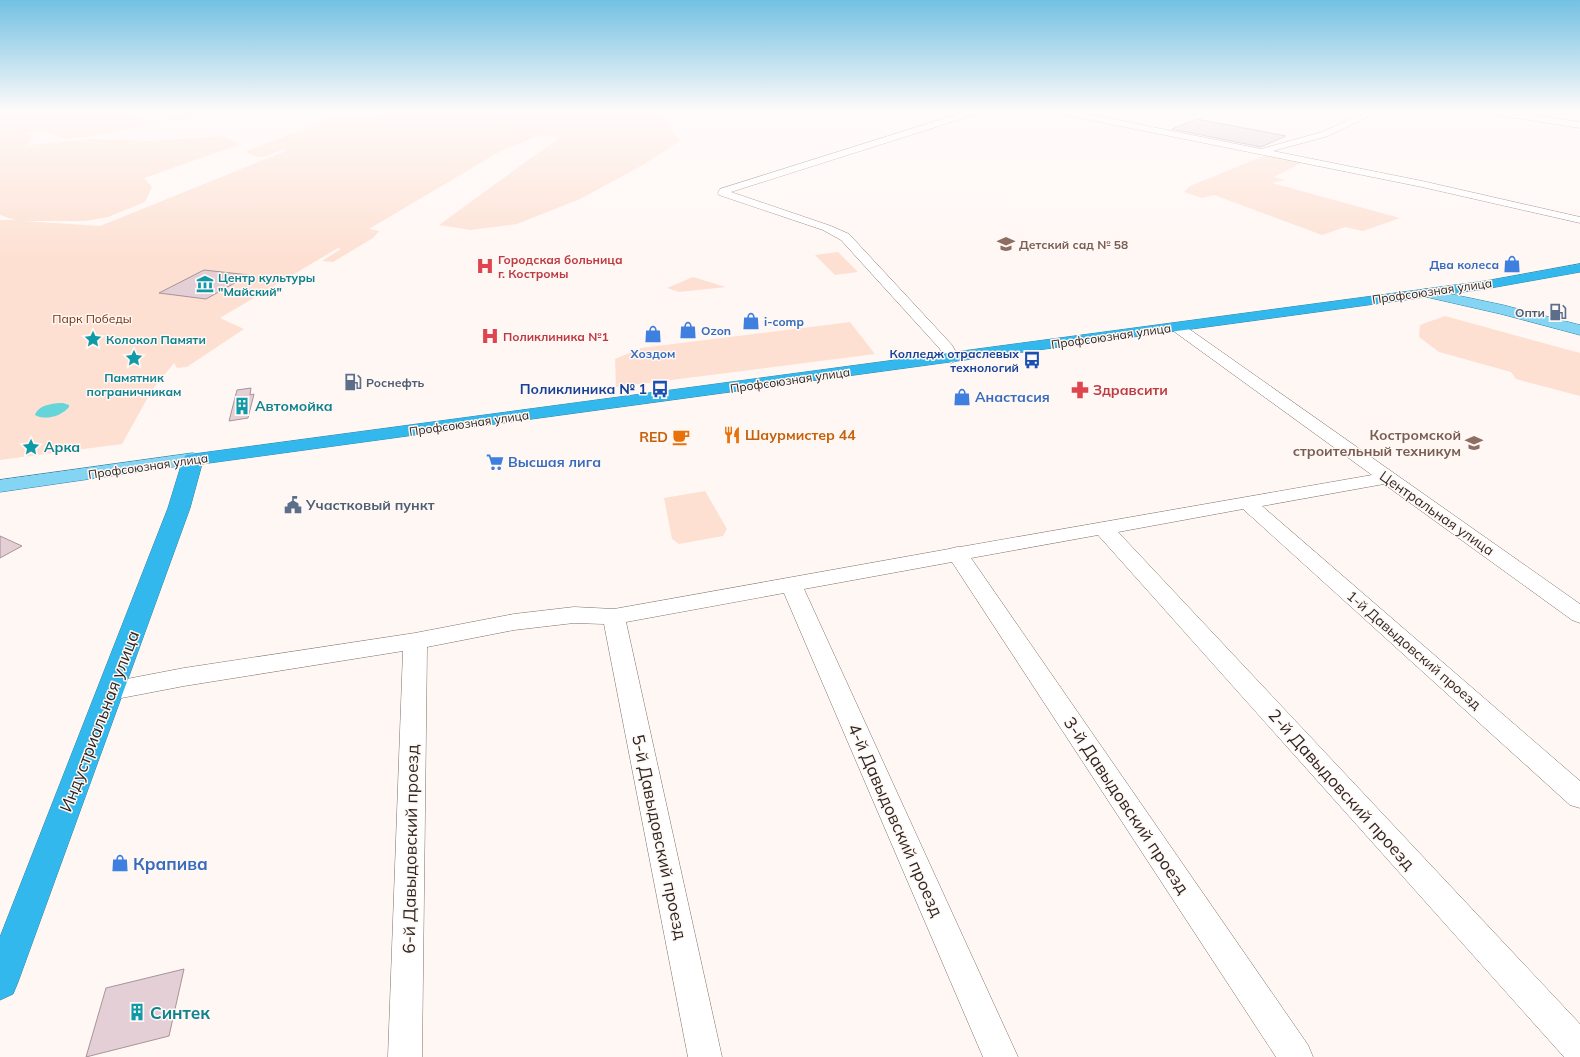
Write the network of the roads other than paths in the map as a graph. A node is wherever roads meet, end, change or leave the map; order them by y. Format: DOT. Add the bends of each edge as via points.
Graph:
graph roads {
  1 [pos="819,160"];
  2 [pos="1303,160"];
  3 [pos="1580,220"];
  4 [pos="1580,268"];
  5 [pos="1471,286"];
  6 [pos="1428,292"];
  7 [pos="1503,310"];
  8 [pos="1177,327"];
  9 [pos="1580,330"];
  10 [pos="951,358"];
  11 [pos="193,459"];
  12 [pos="1388,478"];
  13 [pos="0,486"];
  14 [pos="1247,503"];
  15 [pos="1104,529"];
  16 [pos="957,553"];
  17 [pos="791,584"];
  18 [pos="1580,615"];
  19 [pos="614,617"];
  20 [pos="415,641"];
  21 [pos="111,691"];
  22 [pos="1580,797"];
  23 [pos="0,982"];
  24 [pos="1580,1049"];
  25 [pos="405,1057"];
  26 [pos="705,1057"];
  27 [pos="1001,1057"];
  28 [pos="1296,1057"];
  1 -- 10 [label="street" via="724,190 723,193 827,228 845,237 947,348"];
  2 -- 3 [label="street"];
  4 -- 5 [label="highway, Профсоюзная улица"];
  5 -- 6 [label="highway, Профсоюзная улица"];
  5 -- 7 [label="main road"];
  6 -- 7 [label="main road"];
  6 -- 8 [label="highway, Профсоюзная улица"];
  7 -- 9 [label="main road"];
  8 -- 10 [label="highway, Профсоюзная улица"];
  8 -- 12 [label="street, Центральная улица"];
  10 -- 11 [label="highway, Профсоюзная улица"];
  11 -- 13 [label="main road, Профсоюзная улица"];
  11 -- 21 [label="highway, Индустриальная улица" via="179,508"];
  12 -- 14 [label="street"];
  12 -- 18 [label="street, Центральная улица"];
  14 -- 15 [label="street"];
  14 -- 22 [label="street, 1-й Давыдовский проезд"];
  15 -- 16 [label="street"];
  15 -- 24 [label="street, 2-й Давыдовский проезд"];
  16 -- 17 [label="street"];
  16 -- 28 [label="street, 3-й Давыдовский проезд"];
  17 -- 19 [label="street"];
  17 -- 27 [label="street, 4-й Давыдовский проезд"];
  19 -- 20 [label="street" via="574,615 529,620"];
  19 -- 26 [label="street, 5-й Давыдовский проезд"];
  20 -- 21 [label="street"];
  20 -- 25 [label="street, 6-й Давыдовский проезд"];
  21 -- 23 [label="highway, Индустриальная улица"];
}
